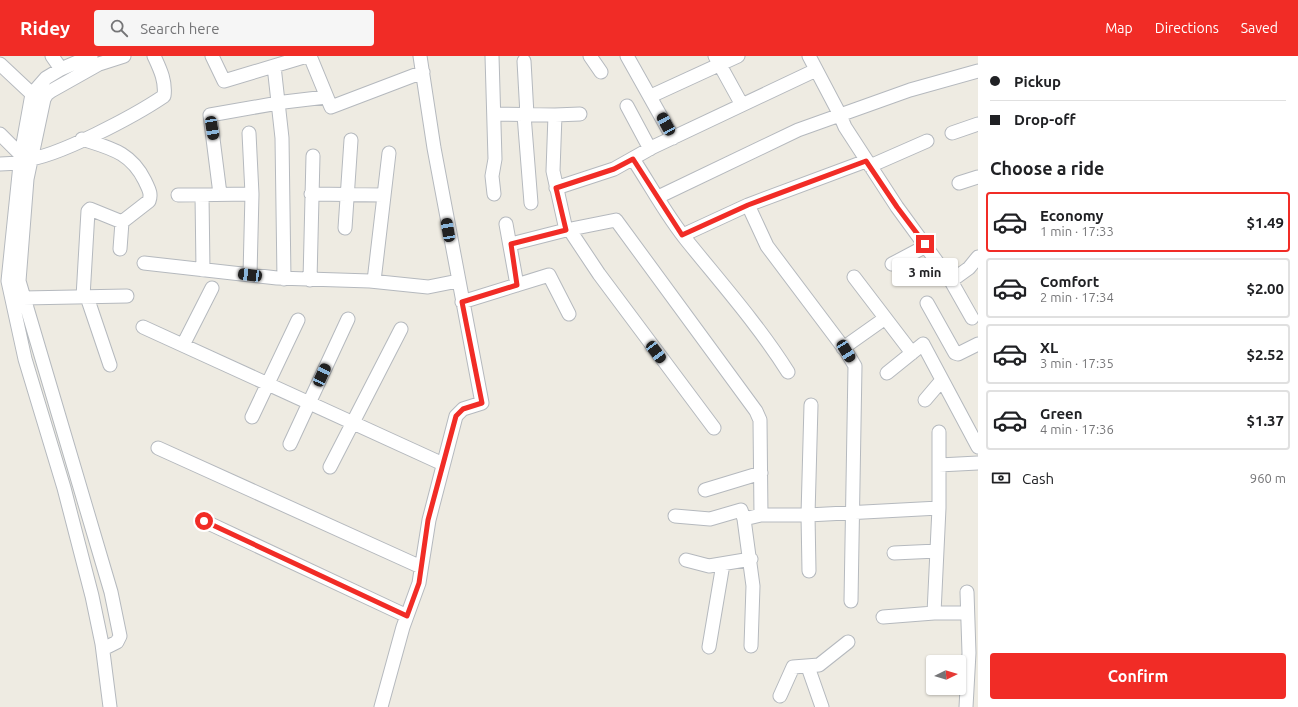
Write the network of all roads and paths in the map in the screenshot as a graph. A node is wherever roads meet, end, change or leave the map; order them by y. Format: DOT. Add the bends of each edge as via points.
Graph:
graph roads {
  1 [pos="52,56"];
  2 [pos="91,56"];
  3 [pos="124,56"];
  4 [pos="154,56"];
  5 [pos="212,56"];
  6 [pos="308,56"];
  7 [pos="420,56"];
  8 [pos="492,56"];
  9 [pos="590,56"];
  10 [pos="628,56"];
  11 [pos="738,56"];
  12 [pos="809,56"];
  13 [pos="717,60"];
  14 [pos="524,61"];
  15 [pos="0,64"];
  16 [pos="274,66"];
  17 [pos="61,69"];
  18 [pos="816,70"];
  19 [pos="978,71"];
  20 [pos="423,72"];
  21 [pos="601,72"];
  22 [pos="32,94"];
  23 [pos="651,96"];
  24 [pos="326,97"];
  25 [pos="278,103"];
  26 [pos="742,105"];
  27 [pos="627,106"];
  28 [pos="494,114"];
  29 [pos="580,114"];
  30 [pos="525,115"];
  31 [pos="554,116"];
  32 [pos="840,116"];
  33 [pos="978,124"];
  34 [pos="249,133"];
  35 [pos="952,133"];
  36 [pos="0,134"];
  37 [pos="673,138"];
  38 [pos="82,139"];
  39 [pos="351,140"];
  40 [pos="927,141"];
  41 [pos="650,149"];
  42 [pos="389,153"];
  43 [pos="313,156"];
  44 [pos="23,159"];
  45 [pos="633,159"];
  46 [pos="868,163"];
  47 [pos="0,164"];
  48 [pos="978,177"];
  49 [pos="959,183"];
  50 [pos="556,188"];
  51 [pos="220,194"];
  52 [pos="252,194"];
  53 [pos="311,194"];
  54 [pos="494,194"];
  55 [pos="178,195"];
  56 [pos="202,195"];
  57 [pos="346,195"];
  58 [pos="384,195"];
  59 [pos="658,197"];
  60 [pos="531,203"];
  61 [pos="748,205"];
  62 [pos="122,222"];
  63 [pos="506,224"];
  64 [pos="346,228"];
  65 [pos="567,230"];
  66 [pos="682,235"];
  67 [pos="511,244"];
  68 [pos="926,246"];
  69 [pos="120,249"];
  70 [pos="978,257"];
  71 [pos="144,263"];
  72 [pos="892,264"];
  73 [pos="204,270"];
  74 [pos="250,275"];
  75 [pos="854,278"];
  76 [pos="284,279"];
  77 [pos="310,280"];
  78 [pos="458,281"];
  79 [pos="951,281"];
  80 [pos="374,282"];
  81 [pos="517,285"];
  82 [pos="212,288"];
  83 [pos="127,296"];
  84 [pos="85,297"];
  85 [pos="22,298"];
  86 [pos="462,302"];
  87 [pos="927,303"];
  88 [pos="569,314"];
  89 [pos="884,318"];
  90 [pos="972,318"];
  91 [pos="348,319"];
  92 [pos="298,320"];
  93 [pos="144,326"];
  94 [pos="401,329"];
  95 [pos="978,344"];
  96 [pos="182,345"];
  97 [pos="843,348"];
  98 [pos="912,353"];
  99 [pos="110,365"];
  100 [pos="788,372"];
  101 [pos="887,373"];
  102 [pos="942,380"];
  103 [pos="268,384"];
  104 [pos="925,400"];
  105 [pos="309,403"];
  106 [pos="811,405"];
  107 [pos="252,417"];
  108 [pos="353,423"];
  109 [pos="714,428"];
  110 [pos="939,432"];
  111 [pos="290,444"];
  112 [pos="978,447"];
  113 [pos="158,448"];
  114 [pos="978,463"];
  115 [pos="443,464"];
  116 [pos="939,465"];
  117 [pos="330,468"];
  118 [pos="761,473"];
  119 [pos="705,490"];
  120 [pos="939,508"];
  121 [pos="853,513"];
  122 [pos="808,515"];
  123 [pos="675,516"];
  124 [pos="761,516"];
  125 [pos="744,519"];
  126 [pos="204,521"];
  127 [pos="937,551"];
  128 [pos="894,553"];
  129 [pos="751,559"];
  130 [pos="686,560"];
  131 [pos="724,564"];
  132 [pos="422,567"];
  133 [pos="809,571"];
  134 [pos="968,592"];
  135 [pos="851,601"];
  136 [pos="934,613"];
  137 [pos="967,613"];
  138 [pos="407,616"];
  139 [pos="883,617"];
  140 [pos="848,642"];
  141 [pos="751,646"];
  142 [pos="709,647"];
  143 [pos="103,649"];
  144 [pos="973,651"];
  145 [pos="808,667"];
  146 [pos="780,696"];
  147 [pos="110,707"];
  148 [pos="381,707"];
  149 [pos="822,707"];
  150 [pos="966,707"];
  1 -- 17 [label="street"];
  2 -- 17 [label="street"];
  3 -- 44 [label="street" via="100,64 46,94"];
  4 -- 38 [label="street" via="165,87 164,96 145,109"];
  5 -- 16 [label="street" via="224,81"];
  6 -- 16 [label="street"];
  6 -- 24 [label="street"];
  7 -- 20 [label="street"];
  8 -- 28 [label="street"];
  9 -- 21 [label="street"];
  10 -- 23 [label="street"];
  11 -- 13 [label="street"];
  12 -- 18 [label="street"];
  13 -- 23 [label="street"];
  13 -- 26 [label="street"];
  14 -- 30 [label="street"];
  15 -- 22 [label="street"];
  16 -- 25 [label="street"];
  17 -- 22 [label="street" via="46,78"];
  18 -- 26 [label="street"];
  18 -- 32 [label="street"];
  19 -- 32 [label="street" via="910,90"];
  20 -- 24 [label="street" via="334,108"];
  20 -- 78 [label="street"];
  22 -- 44 [label="street"];
  23 -- 37 [label="street"];
  24 -- 25 [label="street"];
  25 -- 51 [label="street" via="210,115"];
  25 -- 76 [label="street" via="282,138"];
  26 -- 37 [label="street"];
  27 -- 41 [label="street"];
  28 -- 30 [label="street"];
  28 -- 54 [label="street"];
  29 -- 31 [label="street"];
  30 -- 31 [label="street"];
  30 -- 60 [label="street"];
  31 -- 50 [label="street" via="553,171"];
  32 -- 46 [label="street"];
  32 -- 59 [label="street" via="771,142"];
  33 -- 35 [label="street"];
  34 -- 52 [label="street"];
  36 -- 44 [label="street"];
  37 -- 41 [label="street"];
  38 -- 44 [label="street" via="62,149"];
  38 -- 62 [label="street" via="116,150 128,158 143,176 150,191 149,201"];
  39 -- 57 [label="street"];
  40 -- 46 [label="street"];
  41 -- 45 [label="street"];
  42 -- 58 [label="street"];
  43 -- 53 [label="street"];
  44 -- 47 [label="street"];
  44 -- 85 [label="street" via="27,178 19,266"];
  44 -- 143 [label="street" via="9,265 10,296 25,359 64,488"];
  45 -- 50 [label="street" via="614,169"];
  45 -- 59 [label="street"];
  46 -- 61 [label="street"];
  46 -- 68 [label="street"];
  48 -- 49 [label="street"];
  50 -- 65 [label="street"];
  51 -- 52 [label="street"];
  51 -- 56 [label="street"];
  52 -- 74 [label="street"];
  53 -- 57 [label="street"];
  53 -- 77 [label="street"];
  55 -- 56 [label="street"];
  56 -- 73 [label="street"];
  57 -- 58 [label="street"];
  57 -- 64 [label="street"];
  58 -- 80 [label="street"];
  59 -- 66 [label="street"];
  61 -- 66 [label="street"];
  61 -- 97 [label="street" via="767,246"];
  62 -- 69 [label="street"];
  62 -- 84 [label="street" via="90,209 88,211"];
  63 -- 67 [label="street"];
  65 -- 67 [label="street"];
  65 -- 109 [label="street"];
  65 -- 118 [label="street" via="616,220 756,411 760,420"];
  66 -- 100 [label="street" via="774,349"];
  67 -- 81 [label="street"];
  68 -- 72 [label="street"];
  68 -- 79 [label="street"];
  70 -- 79 [label="street" via="969,268"];
  71 -- 73 [label="street"];
  73 -- 74 [label="street"];
  74 -- 76 [label="street"];
  75 -- 89 [label="street"];
  76 -- 77 [label="street"];
  77 -- 80 [label="street"];
  78 -- 80 [label="street" via="428,287"];
  78 -- 86 [label="street"];
  79 -- 90 [label="street"];
  81 -- 86 [label="street"];
  81 -- 88 [label="street" via="549,276"];
  82 -- 96 [label="street"];
  83 -- 84 [label="street"];
  84 -- 85 [label="street"];
  84 -- 99 [label="street"];
  85 -- 143 [label="street" via="111,592 120,636 117,642"];
  86 -- 115 [label="street" via="482,403 463,409 456,416"];
  87 -- 95 [label="street" via="955,353 958,354"];
  89 -- 97 [label="street"];
  89 -- 98 [label="street"];
  91 -- 105 [label="street"];
  92 -- 103 [label="street"];
  93 -- 96 [label="street"];
  94 -- 108 [label="street"];
  96 -- 103 [label="street"];
  97 -- 121 [label="street" via="855,366 856,381"];
  98 -- 101 [label="street"];
  98 -- 102 [label="street" via="923,344"];
  102 -- 104 [label="street"];
  102 -- 112 [label="street"];
  103 -- 105 [label="street"];
  103 -- 107 [label="street"];
  105 -- 108 [label="street"];
  105 -- 111 [label="street"];
  106 -- 122 [label="street"];
  108 -- 115 [label="street"];
  108 -- 117 [label="street"];
  110 -- 116 [label="street"];
  113 -- 132 [label="street"];
  114 -- 116 [label="street"];
  115 -- 132 [label="street" via="428,520"];
  116 -- 120 [label="street"];
  118 -- 119 [label="street"];
  118 -- 124 [label="street"];
  120 -- 121 [label="street"];
  120 -- 127 [label="street"];
  121 -- 122 [label="street"];
  121 -- 135 [label="street"];
  122 -- 124 [label="street"];
  122 -- 133 [label="street"];
  123 -- 125 [label="street" via="710,519 741,510"];
  124 -- 125 [label="street"];
  125 -- 129 [label="street"];
  126 -- 138 [label="street"];
  127 -- 128 [label="street"];
  127 -- 136 [label="street"];
  129 -- 131 [label="street"];
  129 -- 141 [label="street"];
  130 -- 131 [label="street" via="701,565"];
  131 -- 142 [label="street"];
  132 -- 138 [label="street"];
  134 -- 137 [label="street"];
  136 -- 137 [label="street"];
  136 -- 139 [label="street"];
  137 -- 144 [label="street"];
  138 -- 148 [label="street"];
  140 -- 145 [label="street" via="824,662"];
  143 -- 147 [label="street"];
  144 -- 150 [label="street"];
  145 -- 146 [label="street" via="793,667"];
  145 -- 149 [label="street"];
}
